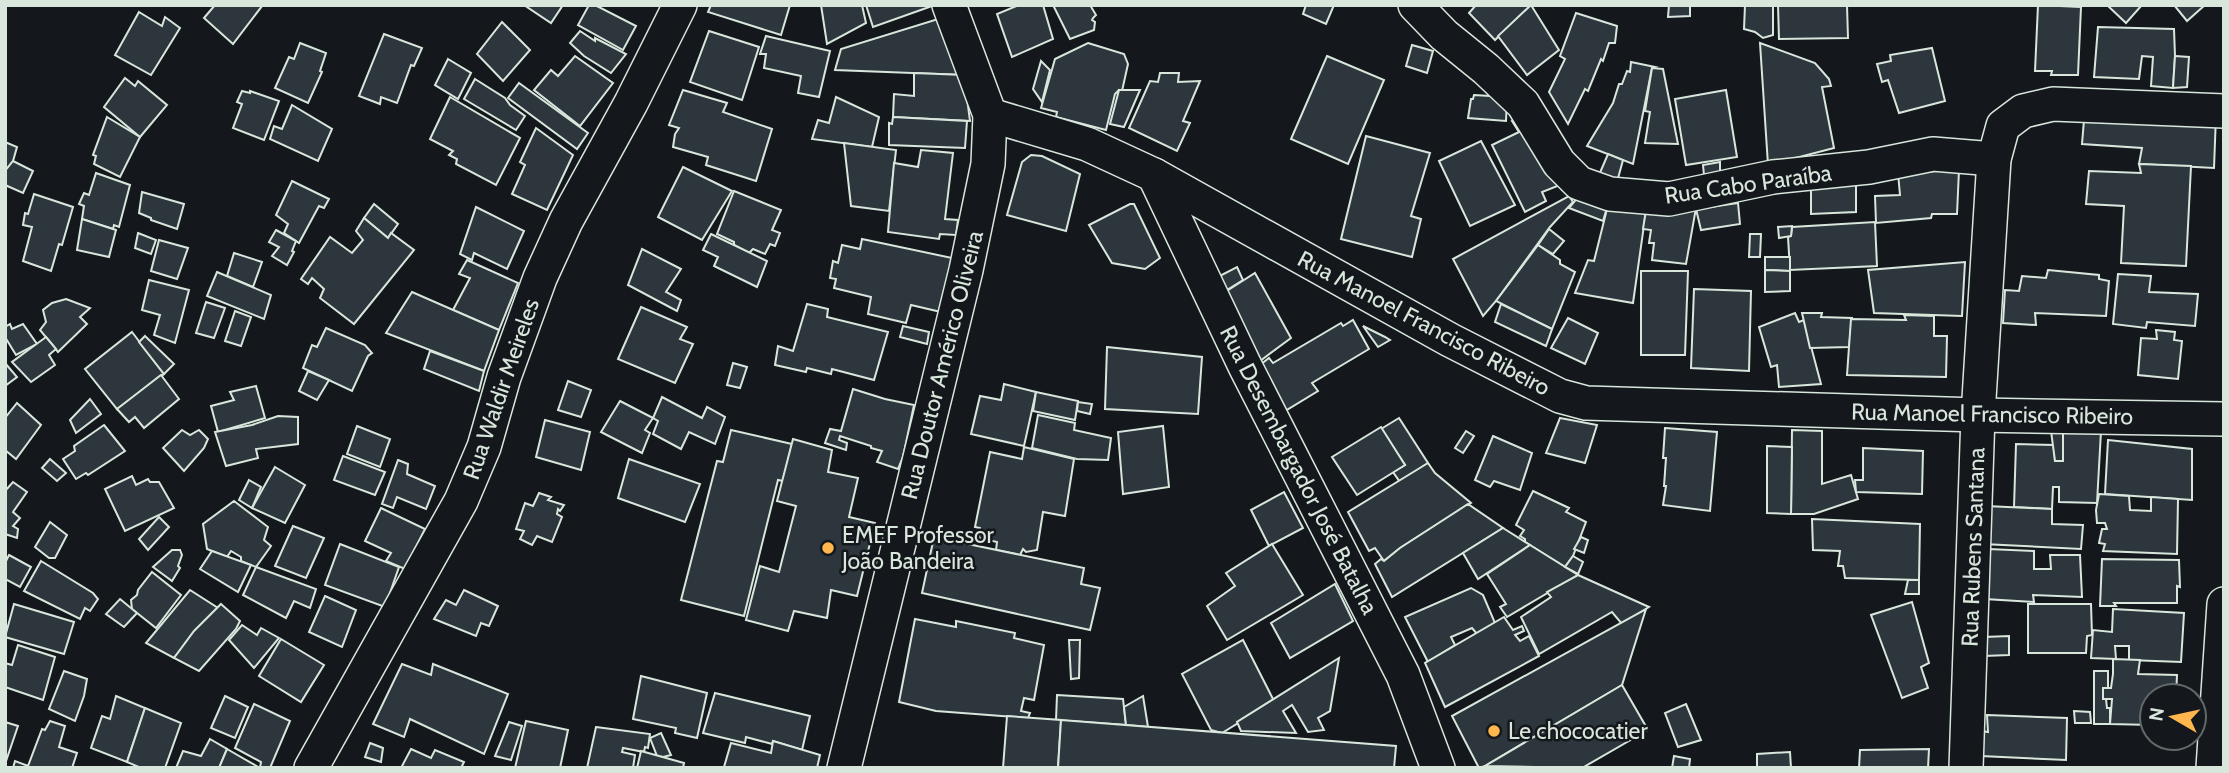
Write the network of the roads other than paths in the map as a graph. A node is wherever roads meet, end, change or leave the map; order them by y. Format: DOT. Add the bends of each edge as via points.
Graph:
graph roads {
  1 [pos="680,5"];
  2 [pos="949,5"];
  3 [pos="1415,5"];
  4 [pos="2224,111"];
  5 [pos="990,115"];
  6 [pos="1994,159"];
  7 [pos="1154,174"];
  8 [pos="1978,415"];
  9 [pos="2224,419"];
  10 [pos="2224,604"];
  11 [pos="311,768"];
  12 [pos="844,768"];
  13 [pos="1438,768"];
  14 [pos="1966,768"];
  15 [pos="2213,768"];
  1 -- 11 [label="street, Rua Waldir Meireles" via="540,278 484,447 461,501"];
  2 -- 5 [label="street, Rua Doutor Américo Oliveira"];
  3 -- 6 [label="street, Rua Cabo Paraíba" via="1523,104 1559,163 1579,183 1610,194 1669,199 1773,177 1869,167 1933,154"];
  4 -- 6 [label="street, Rua Rubens Santana" via="2053,104 2023,111 2003,126"];
  5 -- 7 [label="street, Rua Manoel Francisco Ribeiro" via="1087,145"];
  5 -- 12 [label="street, Rua Doutor Américo Oliveira" via="988,164 966,270"];
  6 -- 8 [label="street, Rua Rubens Santana"];
  7 -- 8 [label="street, Rua Manoel Francisco Ribeiro" via="1450,341 1560,396 1619,406"];
  7 -- 13 [label="street, Rua Desembargador José Batalha" via="1245,366 1403,675"];
  8 -- 9 [label="street, Rua Manoel Francisco Ribeiro"];
  8 -- 14 [label="street, Rua Rubens Santana"];
  10 -- 15 [label="street"];
}
